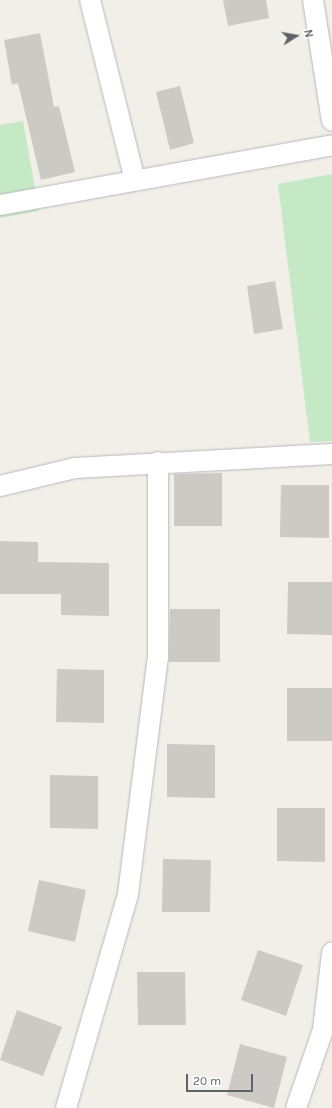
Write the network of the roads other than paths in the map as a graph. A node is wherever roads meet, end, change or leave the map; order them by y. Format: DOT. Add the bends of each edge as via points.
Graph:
graph roads {
  1 [pos="90,0"];
  2 [pos="313,0"];
  3 [pos="332,121"];
  4 [pos="332,145"];
  5 [pos="135,180"];
  6 [pos="0,204"];
  7 [pos="332,454"];
  8 [pos="158,462"];
  9 [pos="0,486"];
  10 [pos="332,953"];
  11 [pos="327,1031"];
  12 [pos="66,1108"];
  13 [pos="296,1108"];
  1 -- 5 [label="street"];
  2 -- 3 [label="street"];
  4 -- 5 [label="street"];
  5 -- 6 [label="street"];
  7 -- 8 [label="street"];
  8 -- 9 [label="street" via="75,468"];
  8 -- 12 [label="street" via="158,658 128,894"];
  10 -- 11 [label="street"];
  11 -- 13 [label="street"];
}
